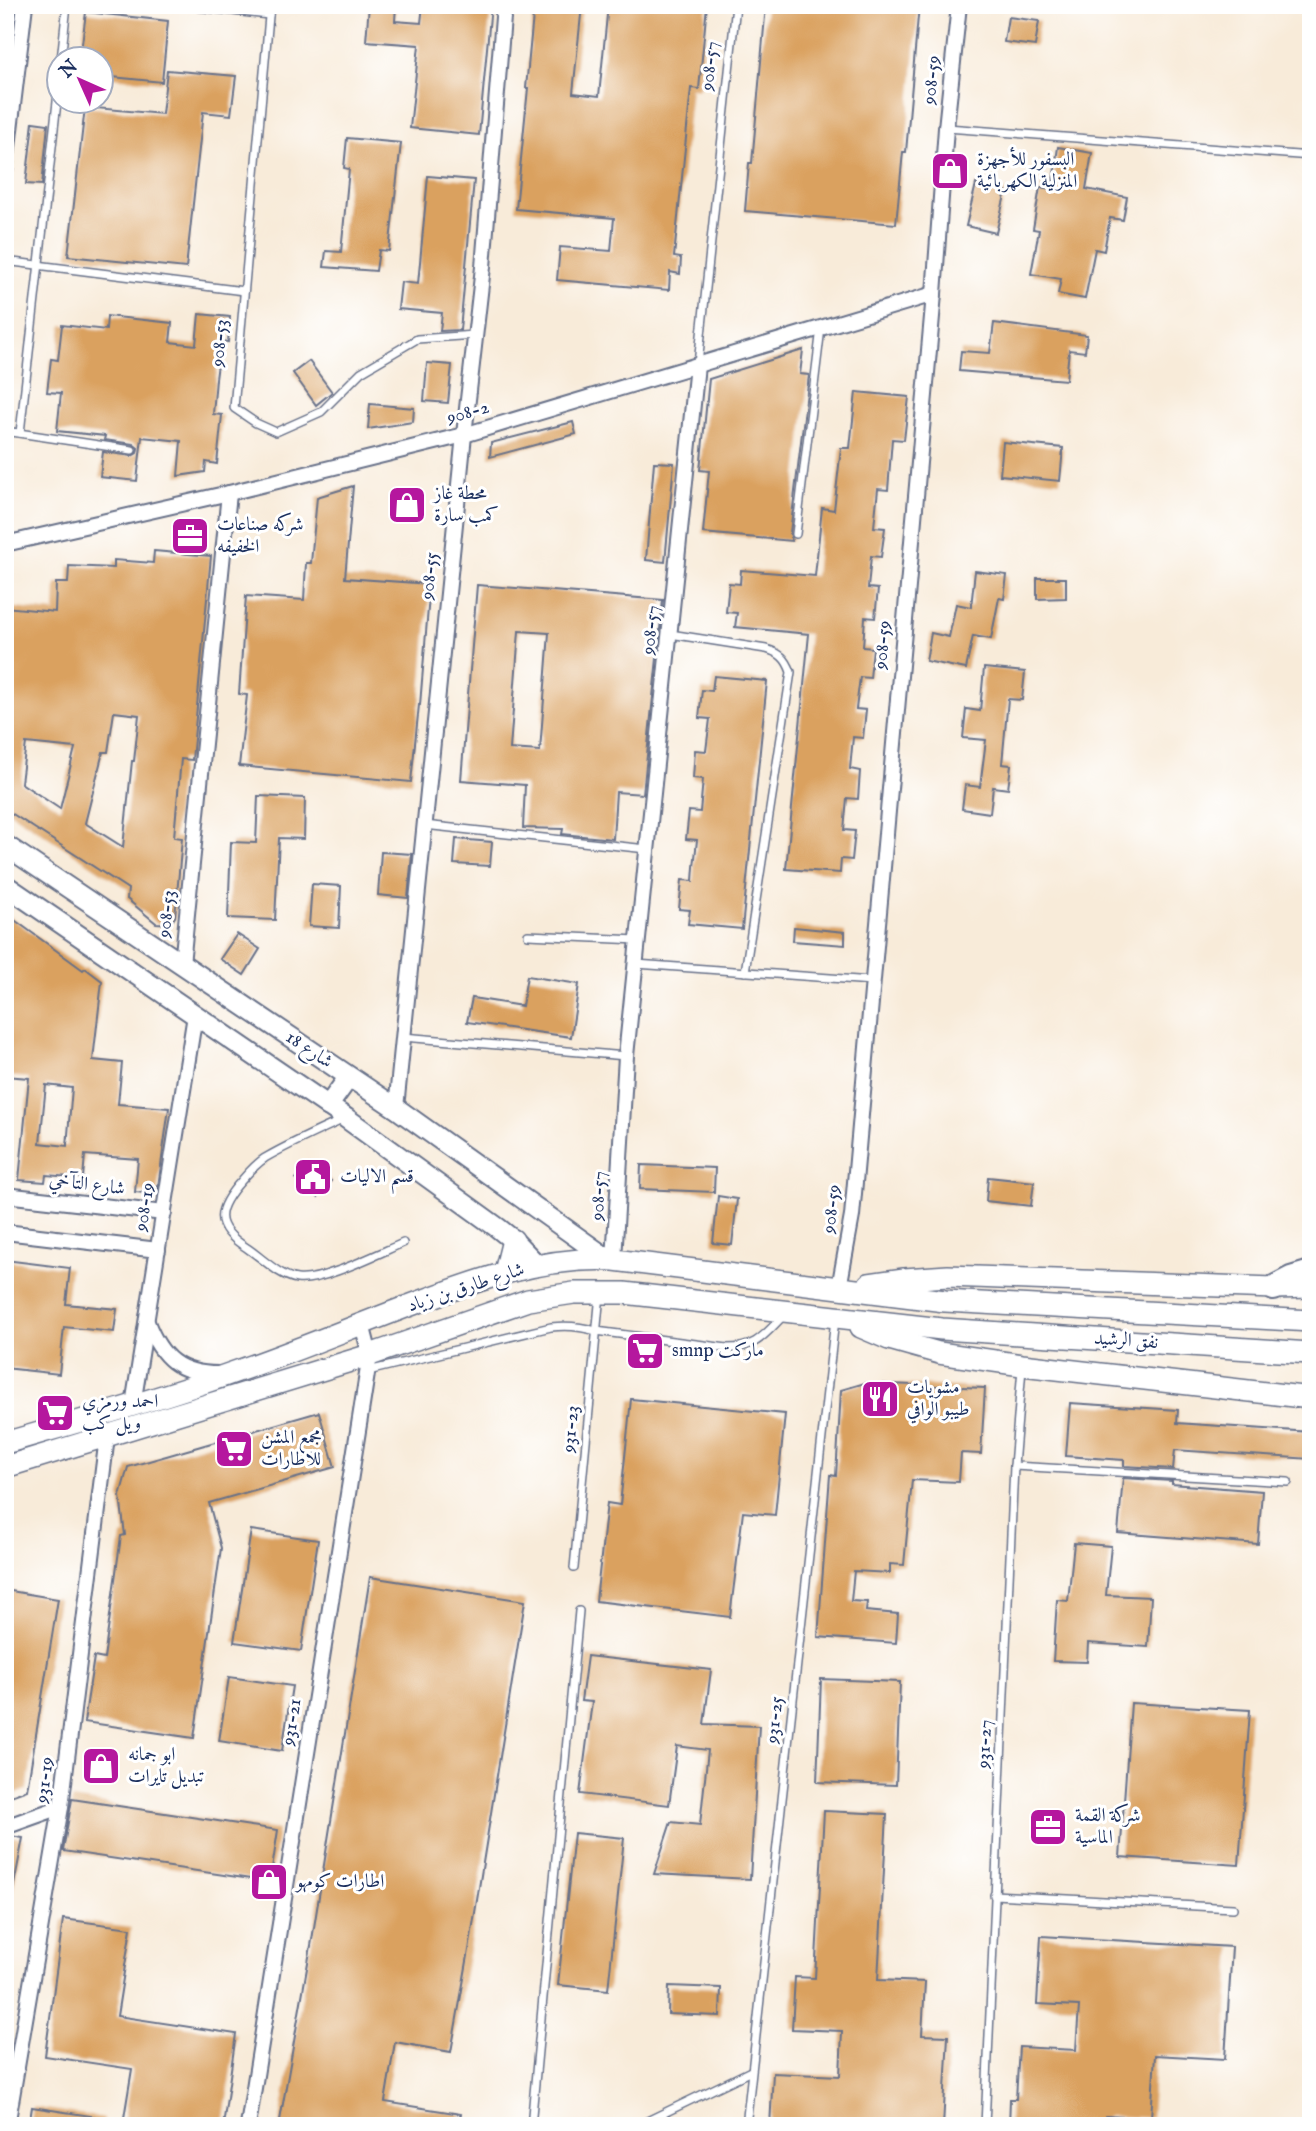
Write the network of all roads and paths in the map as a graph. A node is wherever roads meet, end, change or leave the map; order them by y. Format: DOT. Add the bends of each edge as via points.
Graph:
graph roads {
  1 [pos="25,5"];
  2 [pos="67,5"];
  3 [pos="178,5"];
  4 [pos="270,5"];
  5 [pos="505,5"];
  6 [pos="736,5"];
  7 [pos="958,5"];
  8 [pos="269,15"];
  9 [pos="63,46"];
  10 [pos="55,116"];
  11 [pos="946,128"];
  12 [pos="1311,156"];
  13 [pos="5,172"];
  14 [pos="5,261"];
  15 [pos="39,265"];
  16 [pos="244,291"];
  17 [pos="934,294"];
  18 [pos="821,328"];
  19 [pos="475,335"];
  20 [pos="697,365"];
  21 [pos="5,431"];
  22 [pos="20,433"];
  23 [pos="464,435"];
  24 [pos="132,450"];
  25 [pos="229,493"];
  26 [pos="796,534"];
  27 [pos="5,544"];
  28 [pos="670,634"];
  29 [pos="424,825"];
  30 [pos="5,845"];
  31 [pos="647,849"];
  32 [pos="5,885"];
  33 [pos="528,935"];
  34 [pos="638,940"];
  35 [pos="182,964"];
  36 [pos="636,964"];
  37 [pos="745,972"];
  38 [pos="873,981"];
  39 [pos="195,1015"];
  40 [pos="403,1037"];
  41 [pos="626,1056"];
  42 [pos="349,1077"];
  43 [pos="328,1106"];
  44 [pos="396,1108"];
  45 [pos="346,1118"];
  46 [pos="5,1195"];
  47 [pos="164,1213"];
  48 [pos="5,1232"];
  49 [pos="513,1240"];
  50 [pos="403,1243"];
  51 [pos="158,1250"];
  52 [pos="612,1260"];
  53 [pos="537,1265"];
  54 [pos="505,1272"];
  55 [pos="1311,1273"];
  56 [pos="1311,1287"];
  57 [pos="842,1288"];
  58 [pos="1274,1288"];
  59 [pos="600,1293"];
  60 [pos="946,1301"];
  61 [pos="787,1312"];
  62 [pos="838,1318"];
  63 [pos="147,1321"];
  64 [pos="1311,1321"];
  65 [pos="362,1324"];
  66 [pos="942,1329"];
  67 [pos="596,1331"];
  68 [pos="1310,1353"];
  69 [pos="368,1363"];
  70 [pos="1022,1365"];
  71 [pos="229,1374"];
  72 [pos="1311,1398"];
  73 [pos="133,1405"];
  74 [pos="107,1437"];
  75 [pos="5,1443"];
  76 [pos="1014,1466"];
  77 [pos="5,1467"];
  78 [pos="1288,1482"];
  79 [pos="574,1568"];
  80 [pos="579,1611"];
  81 [pos="61,1807"];
  82 [pos="5,1827"];
  83 [pos="994,1895"];
  84 [pos="1233,1908"];
  85 [pos="751,2071"];
  86 [pos="7,2126"];
  87 [pos="248,2126"];
  88 [pos="531,2126"];
  89 [pos="637,2126"];
  90 [pos="746,2126"];
  91 [pos="985,2126"];
  1 -- 13 [label="street"];
  2 -- 9 [label="lane"];
  3 -- 8 [label="lane"];
  4 -- 8 [label="lane, 908-53"];
  5 -- 19 [label="street, 908-55"];
  6 -- 20 [label="lane, 908-57"];
  7 -- 11 [label="street, 908-59"];
  8 -- 16 [label="lane, 908-53"];
  10 -- 15 [label="lane"];
  11 -- 12 [label="lane"];
  11 -- 17 [label="street, 908-59"];
  14 -- 15 [label="lane"];
  15 -- 16 [label="lane"];
  15 -- 22 [label="lane"];
  16 -- 19 [label="lane, 908-53" via="234,408 276,432 321,412 361,372 417,339"];
  17 -- 18 [label="street, 908-2"];
  17 -- 38 [label="street, 908-59"];
  18 -- 20 [label="street, 908-2"];
  18 -- 26 [label="lane"];
  19 -- 23 [label="street, 908-55"];
  20 -- 23 [label="street, 908-2"];
  20 -- 28 [label="street, 908-57"];
  21 -- 22 [label="lane"];
  22 -- 24 [label="lane"];
  23 -- 25 [label="street, 908-2"];
  23 -- 29 [label="street, 908-55"];
  25 -- 27 [label="street, 908-2"];
  25 -- 35 [label="street, 908-53"];
  28 -- 31 [label="street, 908-57"];
  28 -- 37 [label="lane" via="766,649 788,662 791,672"];
  29 -- 31 [label="lane"];
  29 -- 40 [label="street, 908-55"];
  30 -- 35 [label="street, شارع 18"];
  31 -- 34 [label="street, 908-57"];
  32 -- 39 [label="street, شارع 18"];
  33 -- 34 [label="lane"];
  34 -- 36 [label="street, 908-57"];
  35 -- 42 [label="street, شارع 18"];
  36 -- 37 [label="lane"];
  36 -- 41 [label="street, 908-57"];
  37 -- 38 [label="lane"];
  38 -- 57 [label="street, 908-59"];
  39 -- 43 [label="street, شارع 18"];
  39 -- 47 [label="street, 908-19"];
  40 -- 41 [label="lane"];
  40 -- 44 [label="street, 908-55"];
  41 -- 52 [label="street, 908-57"];
  42 -- 43 [label="street"];
  42 -- 44 [label="street, شارع 18"];
  43 -- 45 [label="street, شارع 18"];
  44 -- 52 [label="street, شارع 18"];
  45 -- 49 [label="street, شارع 18"];
  45 -- 50 [label="lane" via="263,1159 228,1196 220,1212 224,1229 276,1270 296,1279 319,1277"];
  46 -- 47 [label="street, شارع التآخي"];
  47 -- 51 [label="street, 908-19"];
  48 -- 51 [label="street"];
  49 -- 53 [label="street, شارع 18"];
  49 -- 54 [label="main road"];
  51 -- 63 [label="street, 908-19"];
  52 -- 53 [label="main road, شارع طارق بن زياد"];
  52 -- 57 [label="main road, شارع طارق بن زياد"];
  53 -- 54 [label="main road, شارع طارق بن زياد"];
  54 -- 65 [label="main road, شارع طارق بن زياد"];
  55 -- 58 [label="highway"];
  56 -- 58 [label="main road"];
  57 -- 58 [label="main road" via="948,1276"];
  57 -- 60 [label="main road, شارع طارق بن زياد"];
  59 -- 61 [label="main road, شارع طارق بن زياد"];
  59 -- 67 [label="lane, 931-23"];
  59 -- 69 [label="main road, شارع طارق بن زياد" via="528,1300"];
  60 -- 64 [label="main road, نفق الرشيد"];
  61 -- 62 [label="main road, شارع طارق بن زياد"];
  61 -- 67 [label="lane" via="753,1345 739,1348"];
  62 -- 66 [label="main road, شارع طارق بن زياد"];
  62 -- 70 [label="main road" via="939,1353"];
  62 -- 85 [label="lane, 931-25"];
  63 -- 71 [label="street" via="156,1343 180,1367 202,1374"];
  63 -- 73 [label="street, 908-19"];
  65 -- 69 [label="street, 931-21"];
  65 -- 71 [label="main road, شارع طارق بن زياد"];
  66 -- 68 [label="main road, نفق الرشيد"];
  67 -- 69 [label="lane" via="551,1327"];
  67 -- 79 [label="lane, 931-23"];
  69 -- 74 [label="main road, شارع طارق بن زياد"];
  69 -- 87 [label="street, 931-21"];
  70 -- 72 [label="main road"];
  70 -- 76 [label="lane, 931-27"];
  71 -- 73 [label="main road, شارع طارق بن زياد"];
  73 -- 75 [label="main road, شارع طارق بن زياد"];
  74 -- 77 [label="main road, شارع طارق بن زياد"];
  74 -- 81 [label="street, 931-19"];
  76 -- 78 [label="lane"];
  76 -- 83 [label="lane, 931-27"];
  80 -- 88 [label="lane"];
  81 -- 82 [label="street"];
  81 -- 86 [label="street, 931-19"];
  83 -- 84 [label="lane"];
  83 -- 91 [label="lane, 931-27"];
  85 -- 89 [label="lane"];
  85 -- 90 [label="lane, 931-25"];
}
